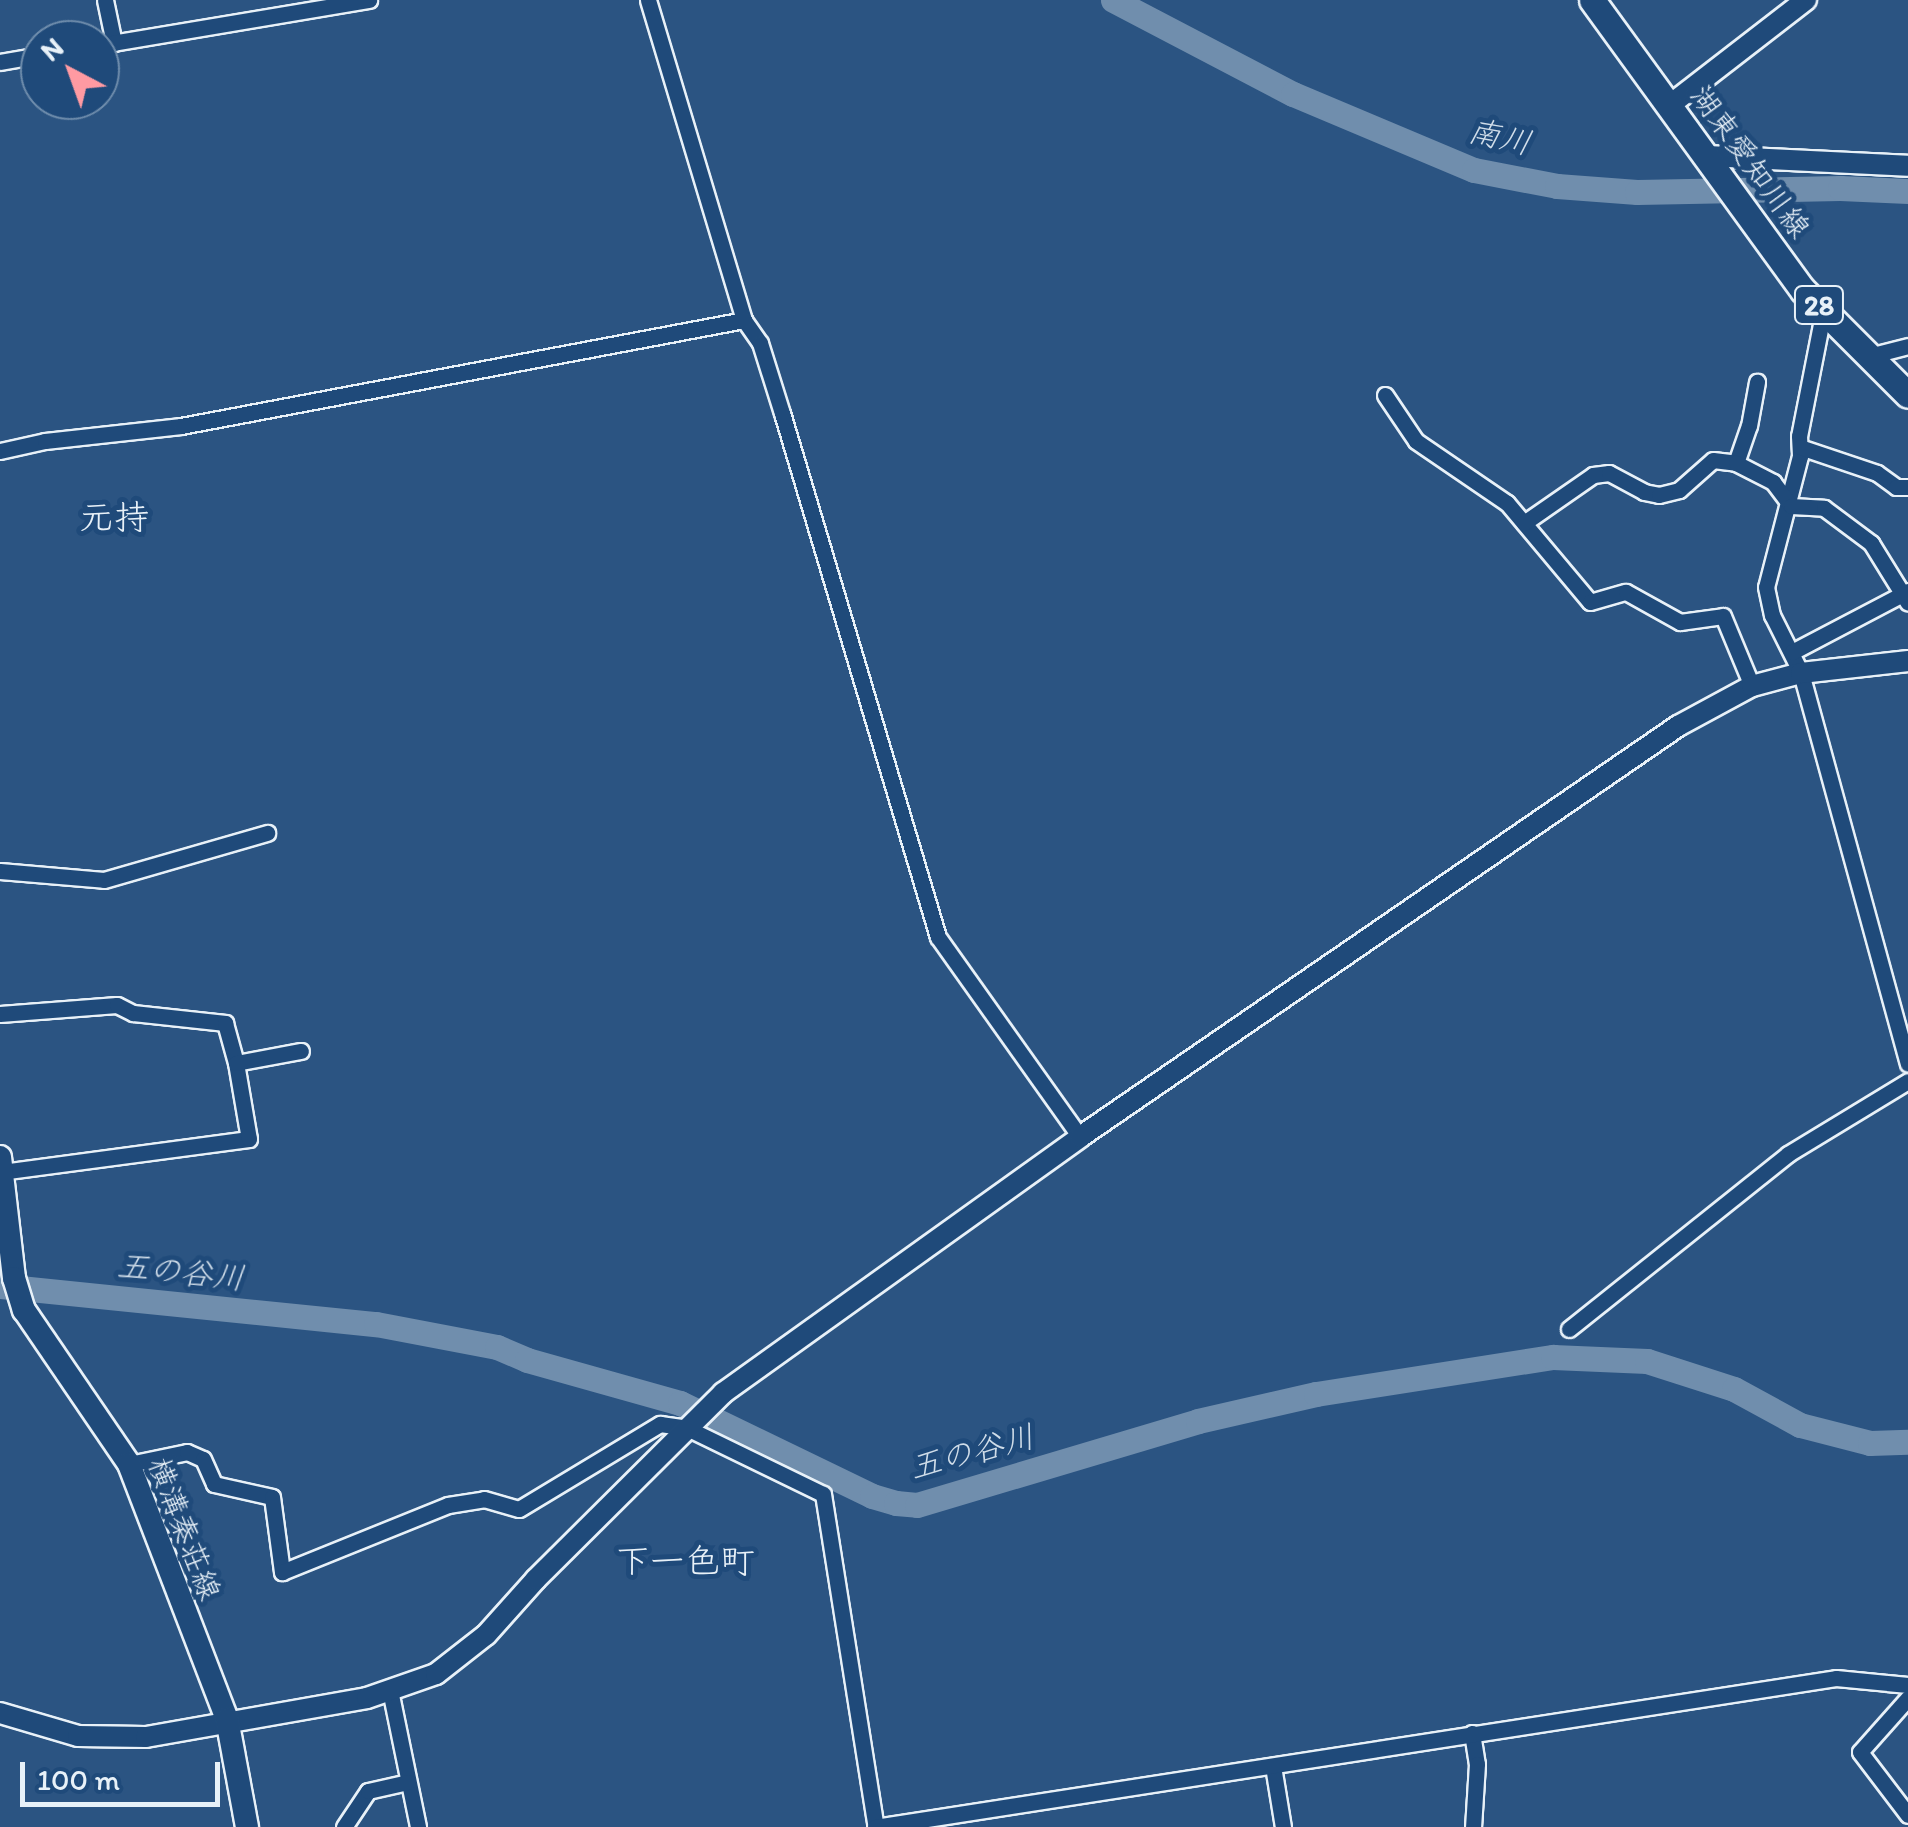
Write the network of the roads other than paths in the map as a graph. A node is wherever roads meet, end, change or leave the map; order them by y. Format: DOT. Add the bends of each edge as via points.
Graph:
graph roads {
  1 [pos="370,0"];
  2 [pos="648,0"];
  3 [pos="1592,0"];
  4 [pos="1806,1"];
  5 [pos="120,42"];
  6 [pos="1670,106"];
  7 [pos="1712,164"];
  8 [pos="1908,166"];
  9 [pos="1824,309"];
  10 [pos="744,320"];
  11 [pos="1908,346"];
  12 [pos="1869,356"];
  13 [pos="1757,382"];
  14 [pos="1908,394"];
  15 [pos="1385,395"];
  16 [pos="1800,448"];
  17 [pos="0,452"];
  18 [pos="1736,463"];
  19 [pos="1908,487"];
  20 [pos="1786,496"];
  21 [pos="1524,523"];
  22 [pos="1907,596"];
  23 [pos="1792,652"];
  24 [pos="1908,661"];
  25 [pos="1801,673"];
  26 [pos="1752,686"];
  27 [pos="266,833"];
  28 [pos="0,871"];
  29 [pos="0,1014"];
  30 [pos="300,1052"];
  31 [pos="236,1063"];
  32 [pos="1908,1064"];
  33 [pos="1908,1081"];
  34 [pos="1080,1138"];
  35 [pos="0,1157"];
  36 [pos="0,1172"];
  37 [pos="1569,1329"];
  38 [pos="687,1428"];
  39 [pos="129,1464"];
  40 [pos="1908,1686"];
  41 [pos="390,1690"];
  42 [pos="1908,1698"];
  43 [pos="0,1712"];
  44 [pos="227,1719"];
  45 [pos="1472,1734"];
  46 [pos="1273,1766"];
  47 [pos="408,1782"];
  48 [pos="1908,1815"];
  49 [pos="247,1827"];
  50 [pos="344,1827"];
  51 [pos="418,1827"];
  52 [pos="876,1827"];
  53 [pos="1283,1827"];
  54 [pos="1473,1827"];
  1 -- 5 [label="street"];
  2 -- 10 [label="street"];
  3 -- 6 [label="main road, 湖東愛知川線 / 28"];
  4 -- 6 [label="street"];
  6 -- 7 [label="main road, 湖東愛知川線 / 28"];
  7 -- 8 [label="street"];
  7 -- 9 [label="main road, 湖東愛知川線 / 28" via="1803,290"];
  9 -- 12 [label="main road, 湖東愛知川線 / 28"];
  9 -- 16 [label="street"];
  10 -- 17 [label="street" via="181,426"];
  10 -- 34 [label="street" via="760,343 777,395 938,937"];
  11 -- 12 [label="street"];
  12 -- 14 [label="main road, 湖東愛知川線 / 28"];
  13 -- 18 [label="street"];
  15 -- 21 [label="street" via="1416,442 1485,485"];
  16 -- 19 [label="street"];
  16 -- 20 [label="street"];
  18 -- 20 [label="street"];
  18 -- 21 [label="street" via="1713,460 1679,490 1659,494 1610,473 1593,476"];
  20 -- 22 [label="street" via="1790,506 1824,508 1870,543"];
  20 -- 23 [label="street" via="1766,587"];
  21 -- 26 [label="street" via="1590,602 1626,592 1680,622 1723,616"];
  22 -- 23 [label="street"];
  23 -- 25 [label="street"];
  24 -- 25 [label="street"];
  25 -- 26 [label="street"];
  25 -- 32 [label="street"];
  26 -- 34 [label="street" via="1678,726"];
  27 -- 28 [label="street" via="104,880"];
  29 -- 31 [label="street" via="117,1005 132,1013 225,1023"];
  30 -- 31 [label="street"];
  31 -- 36 [label="street" via="249,1138"];
  33 -- 37 [label="street" via="1788,1154"];
  34 -- 38 [label="street" via="723,1393"];
  35 -- 36 [label="main road, 横溝秦荘線"];
  36 -- 39 [label="main road, 横溝秦荘線" via="24,1310"];
  38 -- 39 [label="street" via="660,1424 519,1509 484,1499 448,1505 282,1572 272,1497 214,1484 203,1459 187,1452"];
  38 -- 41 [label="street" via="486,1635 436,1674"];
  38 -- 52 [label="street" via="823,1494"];
  39 -- 44 [label="main road, 横溝秦荘線"];
  40 -- 45 [label="street" via="1836,1678"];
  41 -- 44 [label="street"];
  41 -- 47 [label="street"];
  42 -- 48 [label="street" via="1860,1752"];
  43 -- 44 [label="street" via="78,1736 146,1738"];
  44 -- 49 [label="main road, 横溝秦荘線"];
  45 -- 46 [label="street"];
  45 -- 54 [label="street"];
  46 -- 52 [label="street"];
  46 -- 53 [label="street"];
  47 -- 50 [label="street" via="368,1792"];
  47 -- 51 [label="street"];
}
